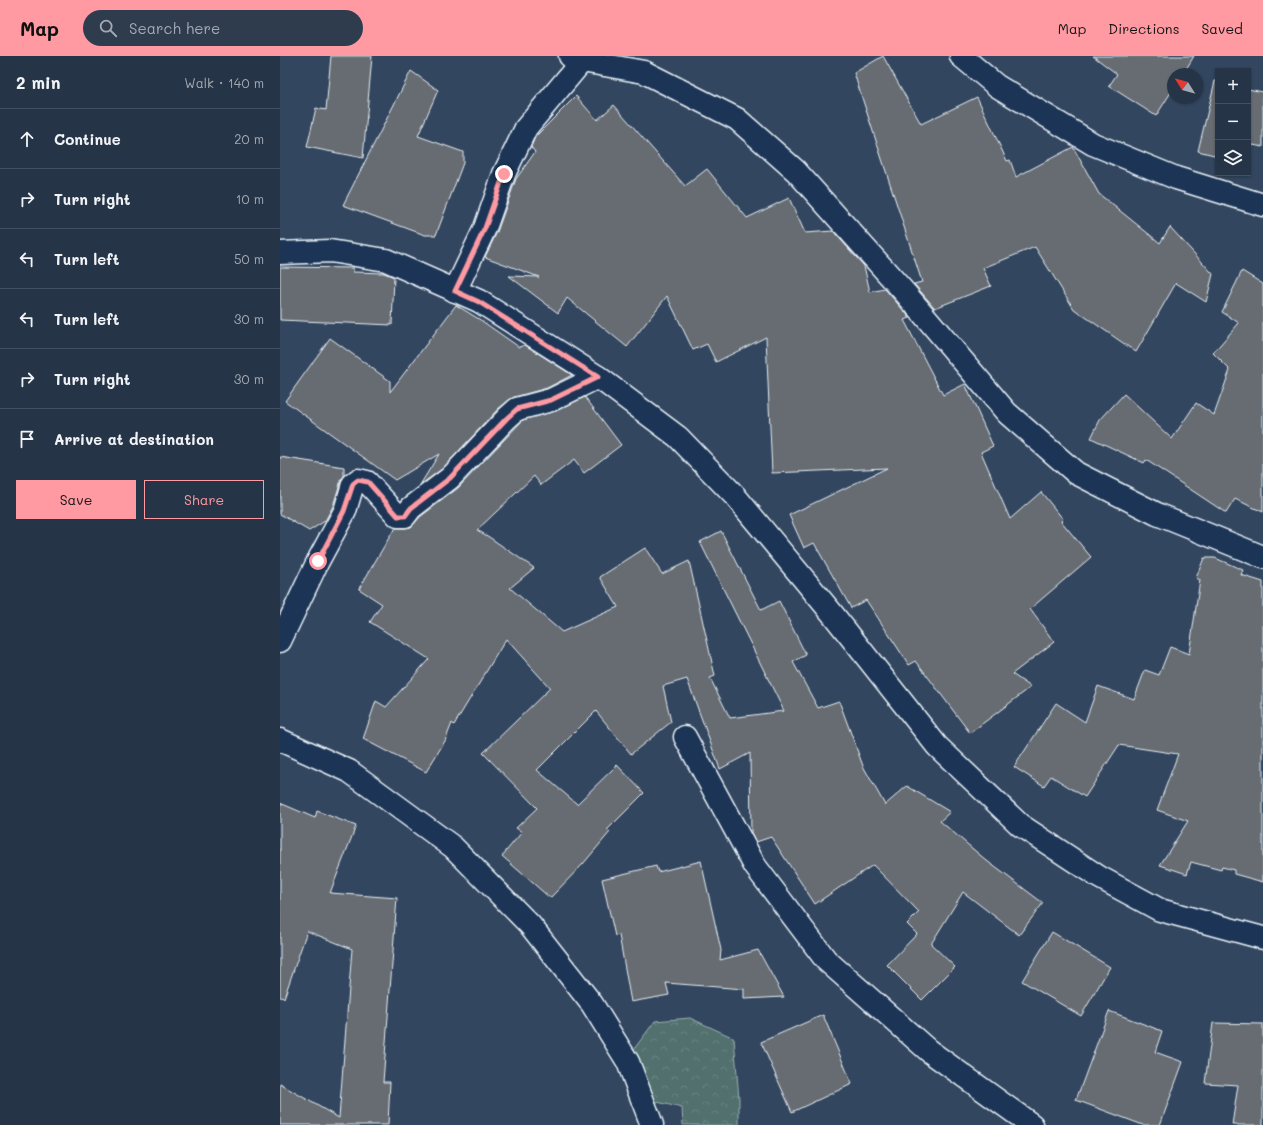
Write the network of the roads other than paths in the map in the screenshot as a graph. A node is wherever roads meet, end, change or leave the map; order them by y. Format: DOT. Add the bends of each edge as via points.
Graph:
graph roads {
  1 [pos="961,56"];
  2 [pos="580,58"];
  3 [pos="1263,204"];
  4 [pos="280,253"];
  5 [pos="455,291"];
  6 [pos="598,377"];
  7 [pos="1263,557"];
  8 [pos="280,640"];
  9 [pos="685,737"];
  10 [pos="280,740"];
  11 [pos="1263,938"];
  12 [pos="652,1125"];
  13 [pos="1032,1125"];
  1 -- 3 [label="street" via="997,86 1093,144 1176,178"];
  2 -- 5 [label="street" via="526,128 504,174 485,228"];
  2 -- 7 [label="street" via="644,72 737,119 796,171 907,295 1007,413 1076,473 1157,514"];
  4 -- 5 [label="street" via="330,251 386,260"];
  5 -- 6 [label="street" via="479,302"];
  6 -- 8 [label="street" via="551,400 517,409 450,478 411,508 405,516 398,516 368,482 358,480 353,484 344,511"];
  6 -- 11 [label="street" via="678,437 735,496 937,746 1020,825 1098,877 1160,910"];
  9 -- 13 [label="street" via="755,866 826,960 929,1051"];
  10 -- 12 [label="street" via="348,771 452,847 530,925 592,1004 628,1062"];
}
